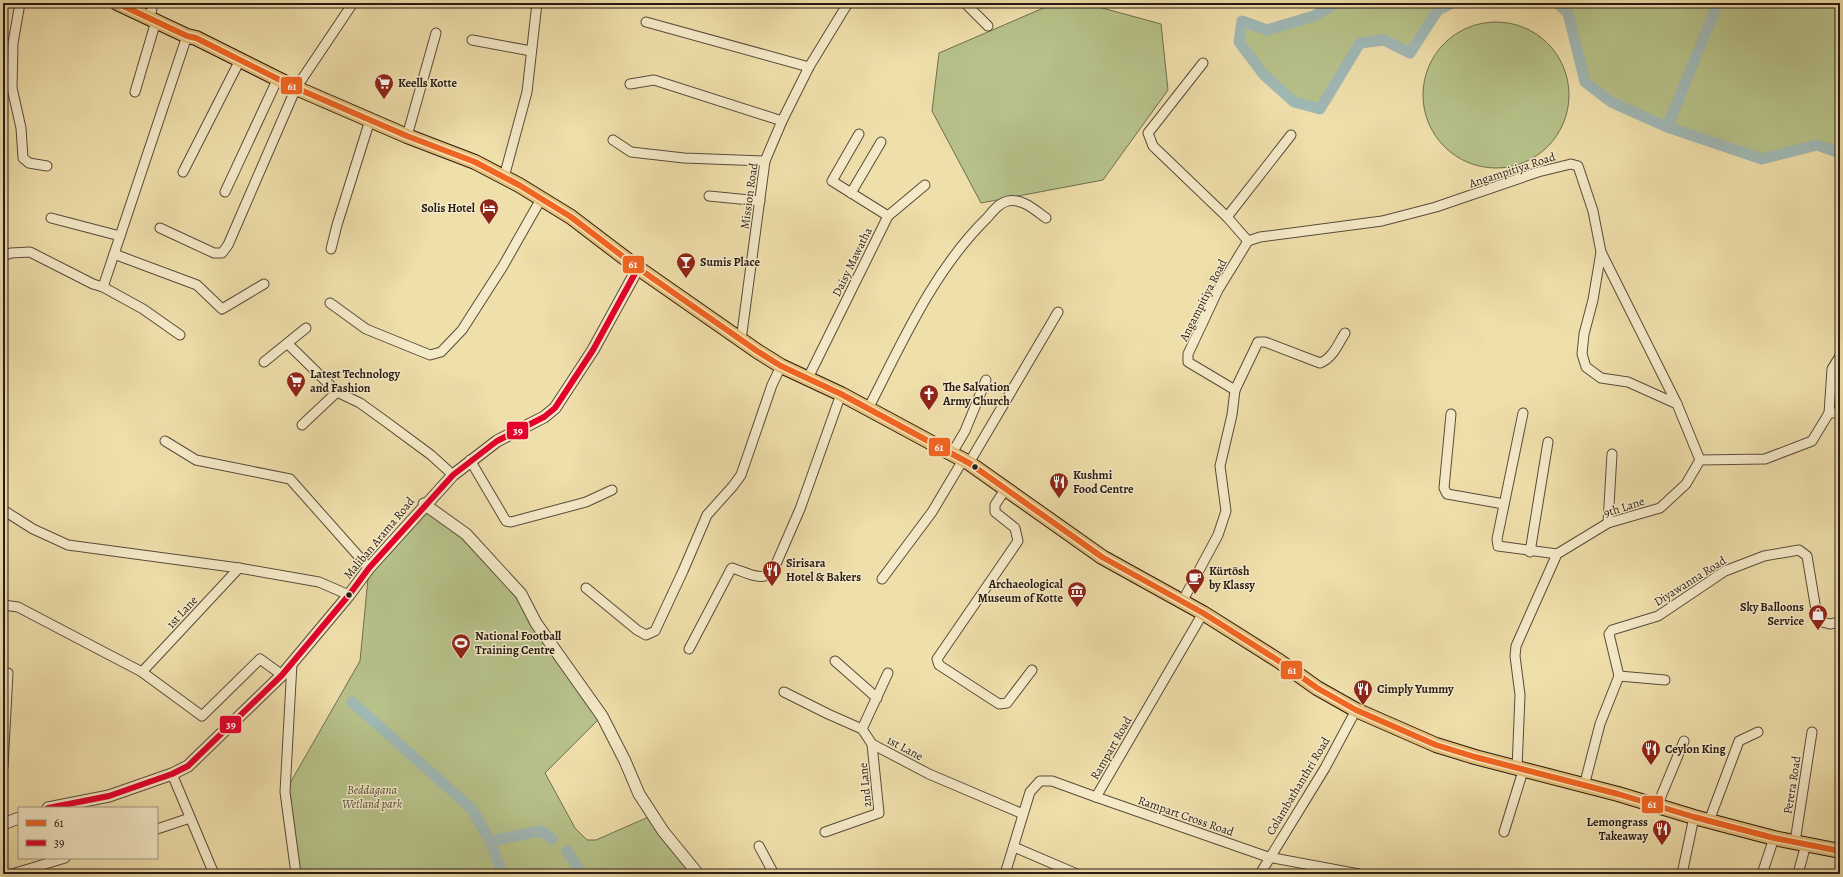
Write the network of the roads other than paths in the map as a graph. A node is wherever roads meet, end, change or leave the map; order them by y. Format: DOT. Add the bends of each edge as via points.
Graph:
graph roads {
  1 [pos="20,3"];
  2 [pos="117,3"];
  3 [pos="153,3"];
  4 [pos="353,3"];
  5 [pos="538,3"];
  6 [pos="848,3"];
  7 [pos="965,3"];
  8 [pos="130,6"];
  9 [pos="153,19"];
  10 [pos="646,22"];
  11 [pos="988,26"];
  12 [pos="436,33"];
  13 [pos="187,36"];
  14 [pos="472,40"];
  15 [pos="530,51"];
  16 [pos="240,60"];
  17 [pos="1203,63"];
  18 [pos="809,68"];
  19 [pos="278,78"];
  20 [pos="630,84"];
  21 [pos="296,88"];
  22 [pos="135,92"];
  23 [pos="370,120"];
  24 [pos="782,121"];
  25 [pos="859,134"];
  26 [pos="1291,135"];
  27 [pos="407,136"];
  28 [pos="613,140"];
  29 [pos="881,142"];
  30 [pos="765,161"];
  31 [pos="47,166"];
  32 [pos="183,172"];
  33 [pos="504,177"];
  34 [pos="925,185"];
  35 [pos="225,192"];
  36 [pos="851,193"];
  37 [pos="709,196"];
  38 [pos="541,199"];
  39 [pos="760,201"];
  40 [pos="888,216"];
  41 [pos="1227,217"];
  42 [pos="51,218"];
  43 [pos="1046,218"];
  44 [pos="160,228"];
  45 [pos="120,236"];
  46 [pos="1248,241"];
  47 [pos="331,249"];
  48 [pos="1601,252"];
  49 [pos="114,254"];
  50 [pos="3,256"];
  51 [pos="638,268"];
  52 [pos="264,284"];
  53 [pos="102,287"];
  54 [pos="330,302"];
  55 [pos="1058,312"];
  56 [pos="306,328"];
  57 [pos="1345,333"];
  58 [pos="180,335"];
  59 [pos="741,340"];
  60 [pos="288,344"];
  61 [pos="1840,356"];
  62 [pos="264,362"];
  63 [pos="782,366"];
  64 [pos="808,378"];
  65 [pos="986,380"];
  66 [pos="1235,390"];
  67 [pos="337,392"];
  68 [pos="841,394"];
  69 [pos="1677,404"];
  70 [pos="868,409"];
  71 [pos="1524,413"];
  72 [pos="1829,413"];
  73 [pos="1840,413"];
  74 [pos="1451,414"];
  75 [pos="302,425"];
  76 [pos="165,441"];
  77 [pos="1548,442"];
  78 [pos="1612,454"];
  79 [pos="961,459"];
  80 [pos="470,460"];
  81 [pos="1700,460"];
  82 [pos="453,475"];
  83 [pos="1006,488"];
  84 [pos="612,490"];
  85 [pos="424,504"];
  86 [pos="1504,504"];
  87 [pos="3,510"];
  88 [pos="1608,523"];
  89 [pos="1530,552"];
  90 [pos="1557,554"];
  91 [pos="239,568"];
  92 [pos="369,568"];
  93 [pos="882,579"];
  94 [pos="586,588"];
  95 [pos="349,595"];
  96 [pos="1182,602"];
  97 [pos="3,606"];
  98 [pos="1202,613"];
  99 [pos="1840,622"];
  100 [pos="689,649"];
  101 [pos="835,661"];
  102 [pos="292,663"];
  103 [pos="1032,670"];
  104 [pos="142,672"];
  105 [pos="8,673"];
  106 [pos="888,673"];
  107 [pos="282,675"];
  108 [pos="1619,676"];
  109 [pos="1665,680"];
  110 [pos="784,692"];
  111 [pos="877,698"];
  112 [pos="1356,710"];
  113 [pos="862,729"];
  114 [pos="1758,732"];
  115 [pos="1812,732"];
  116 [pos="1684,741"];
  117 [pos="872,744"];
  118 [pos="3,767"];
  119 [pos="1520,770"];
  120 [pos="172,774"];
  121 [pos="1584,786"];
  122 [pos="1096,797"];
  123 [pos="1657,806"];
  124 [pos="53,807"];
  125 [pos="1023,814"];
  126 [pos="1694,817"];
  127 [pos="18,818"];
  128 [pos="190,818"];
  129 [pos="1709,821"];
  130 [pos="3,824"];
  131 [pos="158,829"];
  132 [pos="825,832"];
  133 [pos="1504,832"];
  134 [pos="1774,838"];
  135 [pos="1800,843"];
  136 [pos="759,846"];
  137 [pos="1014,848"];
  138 [pos="1840,851"];
  139 [pos="1268,857"];
  140 [pos="62,859"];
  141 [pos="12,874"];
  142 [pos="214,874"];
  143 [pos="296,874"];
  144 [pos="698,874"];
  145 [pos="774,874"];
  146 [pos="1005,874"];
  147 [pos="1077,874"];
  148 [pos="1260,874"];
  149 [pos="1359,874"];
  150 [pos="1682,874"];
  151 [pos="1762,874"];
  152 [pos="1798,874"];
  1 -- 31 [label="street" via="13,43 12,88 21,128 21,149 23,158 29,163"];
  2 -- 8 [label="main road"];
  3 -- 9 [label="street"];
  4 -- 21 [label="street"];
  5 -- 15 [label="street"];
  6 -- 18 [label="street, Mission Road"];
  7 -- 11 [label="street"];
  8 -- 9 [label="main road"];
  9 -- 13 [label="main road"];
  9 -- 22 [label="street"];
  10 -- 18 [label="street"];
  12 -- 27 [label="street"];
  13 -- 16 [label="main road"];
  13 -- 45 [label="street"];
  14 -- 15 [label="street"];
  15 -- 33 [label="street" via="527,92"];
  16 -- 19 [label="main road"];
  16 -- 32 [label="street"];
  17 -- 41 [label="street" via="1148,133 1153,146"];
  18 -- 24 [label="street, Mission Road"];
  19 -- 21 [label="main road"];
  19 -- 35 [label="street"];
  20 -- 24 [label="street" via="654,80"];
  21 -- 23 [label="main road"];
  21 -- 44 [label="street" via="228,245 222,253 214,253"];
  23 -- 27 [label="main road"];
  23 -- 47 [label="street"];
  24 -- 30 [label="street, Mission Road"];
  25 -- 36 [label="street" via="832,181"];
  26 -- 41 [label="street"];
  27 -- 33 [label="main road" via="475,162"];
  28 -- 30 [label="street" via="631,152 684,158"];
  29 -- 36 [label="street"];
  30 -- 39 [label="street, Mission Road"];
  33 -- 38 [label="main road"];
  34 -- 40 [label="street"];
  36 -- 40 [label="street"];
  37 -- 39 [label="street"];
  38 -- 51 [label="main road" via="571,217"];
  38 -- 54 [label="street" via="503,266 462,330 441,352 430,355 366,329"];
  39 -- 59 [label="street, Mission Road"];
  40 -- 64 [label="street, Daisy Mawatha"];
  41 -- 46 [label="street"];
  42 -- 45 [label="street"];
  43 -- 70 [label="street" via="1023,202 1009,201 1000,204 976,228 944,270 914,317"];
  45 -- 49 [label="street"];
  46 -- 48 [label="street, Angampitiya Road" via="1260,237 1382,221 1436,207 1538,172 1571,164 1578,166 1593,211"];
  46 -- 66 [label="street, Angampitiya Road" via="1218,290 1188,359 1188,362"];
  48 -- 69 [label="street"];
  48 -- 69 [label="street" via="1584,334 1582,354 1586,367 1601,378 1628,382"];
  49 -- 52 [label="street" via="197,285 222,309"];
  49 -- 53 [label="street"];
  50 -- 53 [label="street" via="30,252"];
  51 -- 59 [label="main road"];
  51 -- 80 [label="street, Maliban Arama Road" via="593,350 556,408 497,441"];
  53 -- 58 [label="street" via="143,309"];
  55 -- 79 [label="street"];
  56 -- 60 [label="street"];
  57 -- 66 [label="street" via="1331,355 1320,363 1265,342 1258,342"];
  59 -- 63 [label="main road"];
  60 -- 62 [label="street"];
  60 -- 67 [label="street"];
  61 -- 72 [label="street" via="1832,370"];
  63 -- 64 [label="main road"];
  63 -- 94 [label="street" via="772,385 741,475 707,515 655,631 646,634 637,630"];
  64 -- 68 [label="main road"];
  65 -- 79 [label="street" via="965,431"];
  66 -- 96 [label="street" via="1220,466 1226,511 1218,535"];
  67 -- 75 [label="street"];
  67 -- 82 [label="street" via="360,403 431,455"];
  68 -- 70 [label="main road"];
  68 -- 100 [label="street" via="800,509 773,571 762,578 731,569"];
  69 -- 81 [label="street"];
  70 -- 79 [label="main road"];
  71 -- 86 [label="street"];
  72 -- 73 [label="street"];
  72 -- 81 [label="street" via="1812,441 1765,458"];
  74 -- 86 [label="street" via="1444,488 1447,494"];
  76 -- 92 [label="street" via="196,460 290,479"];
  77 -- 89 [label="street"];
  78 -- 88 [label="street"];
  79 -- 83 [label="main road"];
  79 -- 93 [label="street" via="932,512"];
  80 -- 82 [label="street, Maliban Arama Road"];
  80 -- 84 [label="street" via="506,521 511,522 586,502"];
  81 -- 88 [label="street, 9th Lane" via="1686,484 1660,508"];
  82 -- 85 [label="street, Maliban Arama Road"];
  83 -- 96 [label="main road" via="1102,557"];
  83 -- 103 [label="street" via="995,505 994,512 1015,528 1018,541 937,659 939,665 999,704 1007,703"];
  85 -- 92 [label="street, Maliban Arama Road"];
  85 -- 144 [label="street" via="466,534 521,594 536,623 602,716 639,794 663,831"];
  86 -- 89 [label="street" via="1498,546"];
  87 -- 91 [label="street" via="33,529 68,545"];
  88 -- 90 [label="street, 9th Lane"];
  89 -- 90 [label="street"];
  90 -- 119 [label="street" via="1516,646 1520,695"];
  91 -- 95 [label="street" via="319,582"];
  91 -- 104 [label="street, 1st Lane"];
  92 -- 95 [label="street, Maliban Arama Road"];
  95 -- 102 [label="street, Maliban Arama Road"];
  96 -- 98 [label="main road"];
  97 -- 104 [label="street" via="18,607"];
  98 -- 112 [label="main road" via="1317,688"];
  98 -- 122 [label="street, Rampart Road"];
  99 -- 108 [label="street, Diyawanna Road" via="1822,622 1817,616 1807,556 1799,550 1764,556 1725,570 1658,616 1612,630 1609,634"];
  101 -- 111 [label="street"];
  102 -- 107 [label="street, Maliban Arama Road"];
  102 -- 143 [label="street" via="285,792"];
  104 -- 107 [label="street" via="202,716 260,659"];
  105 -- 118 [label="street"];
  106 -- 111 [label="street"];
  107 -- 120 [label="street, Maliban Arama Road" via="188,766"];
  108 -- 109 [label="street"];
  108 -- 121 [label="street" via="1600,724"];
  110 -- 113 [label="street"];
  111 -- 113 [label="street"];
  112 -- 119 [label="main road" via="1436,745"];
  112 -- 139 [label="street, Colambathanthri Road" via="1325,768"];
  113 -- 117 [label="street, 1st Lane"];
  114 -- 129 [label="street" via="1739,741"];
  115 -- 135 [label="street, Perera Road"];
  116 -- 123 [label="street"];
  117 -- 125 [label="street, 1st Lane" via="929,774"];
  117 -- 132 [label="street, 2nd Lane" via="880,812"];
  119 -- 121 [label="main road"];
  119 -- 133 [label="street"];
  120 -- 124 [label="street, Maliban Arama Road" via="109,796"];
  120 -- 128 [label="street"];
  121 -- 123 [label="main road"];
  122 -- 125 [label="street, Rampart Road" via="1052,781 1040,781 1030,792"];
  122 -- 139 [label="street, Rampart Cross Road"];
  123 -- 126 [label="main road"];
  125 -- 137 [label="street, Rampart Road"];
  126 -- 129 [label="main road"];
  126 -- 150 [label="street"];
  127 -- 130 [label="street"];
  128 -- 131 [label="street"];
  128 -- 142 [label="street"];
  129 -- 134 [label="main road"];
  134 -- 135 [label="main road"];
  134 -- 151 [label="street"];
  135 -- 138 [label="main road"];
  135 -- 152 [label="street, Perera Road"];
  136 -- 145 [label="street"];
  137 -- 146 [label="street, Rampart Road"];
  137 -- 147 [label="street"];
  139 -- 148 [label="street, Colambathanthri Road"];
  139 -- 149 [label="street, Rampart Cross Road"];
  140 -- 141 [label="street"];
}
